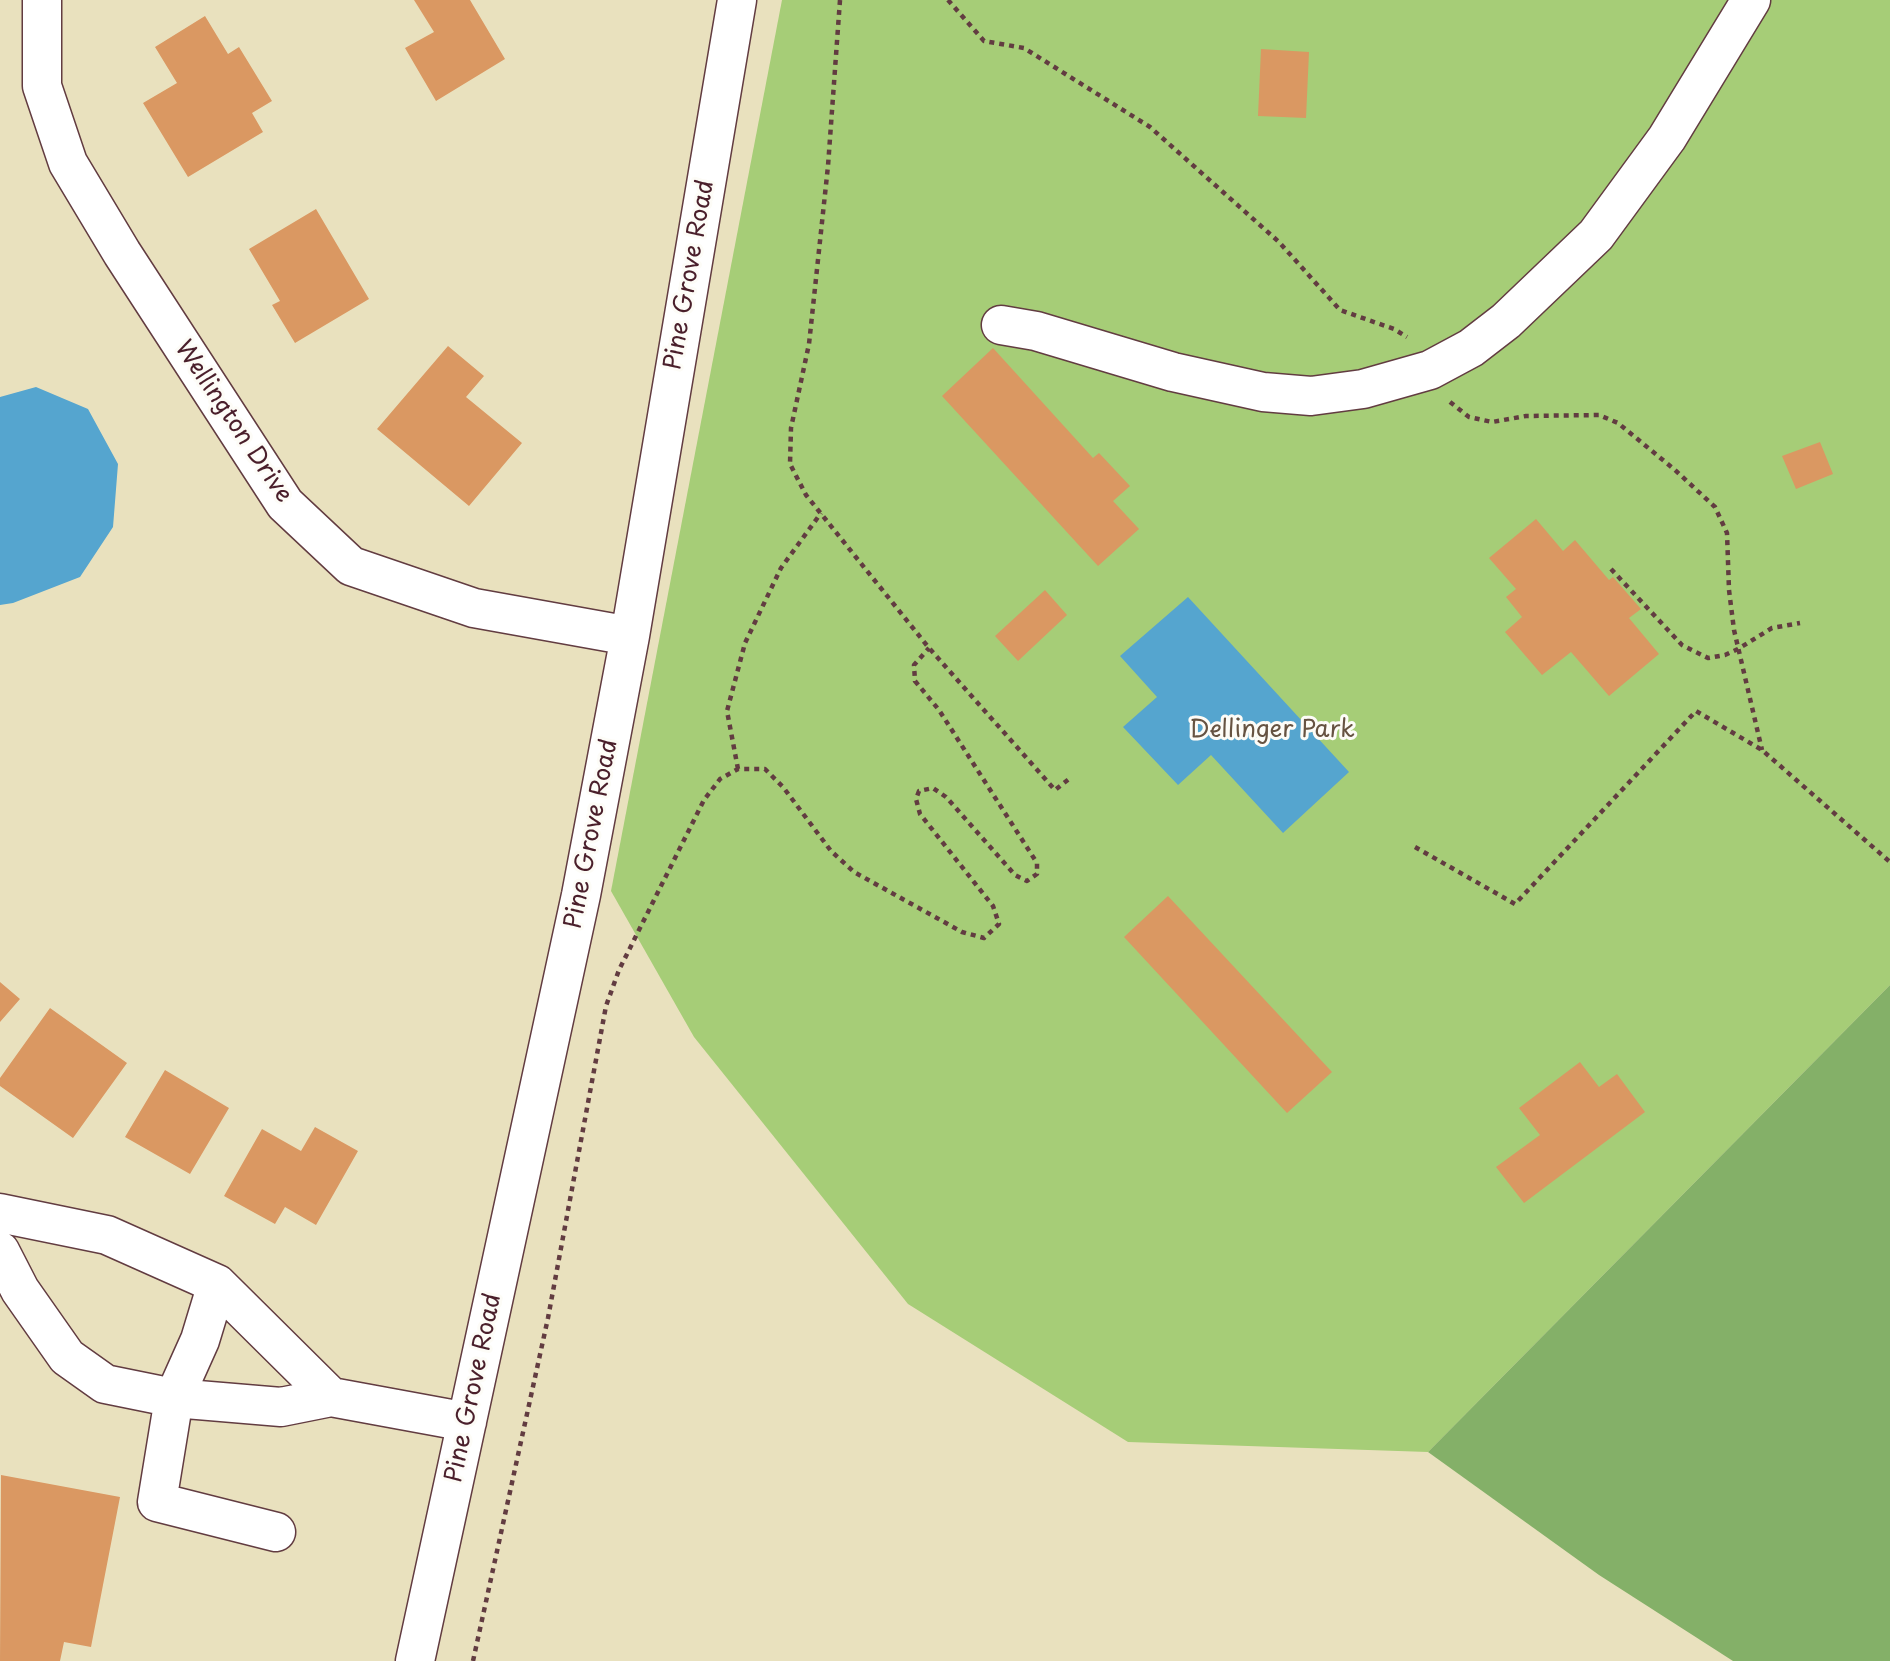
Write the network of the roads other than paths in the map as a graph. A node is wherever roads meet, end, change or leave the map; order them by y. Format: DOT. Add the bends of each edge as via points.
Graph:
graph roads {
  1 [pos="42,0"];
  2 [pos="737,0"];
  3 [pos="1751,0"];
  4 [pos="1001,325"];
  5 [pos="629,636"];
  6 [pos="0,1213"];
  7 [pos="0,1251"];
  8 [pos="217,1284"];
  9 [pos="174,1398"];
  10 [pos="331,1398"];
  11 [pos="467,1422"];
  12 [pos="276,1532"];
  13 [pos="415,1661"];
  1 -- 5 [label="street, Wellington Drive" via="42,86 68,163 285,504 351,566 474,608"];
  2 -- 5 [label="street, Pine Grove Road"];
  3 -- 4 [label="street" via="1667,138 1596,235 1506,321 1471,348 1430,370 1363,389 1311,396 1264,392"];
  5 -- 11 [label="street, Pine Grove Road" via="575,921"];
  6 -- 8 [label="street" via="107,1235"];
  7 -- 9 [label="street" via="20,1290 67,1357 105,1384"];
  8 -- 9 [label="street" via="200,1340"];
  8 -- 10 [label="street"];
  9 -- 10 [label="street" via="281,1407"];
  9 -- 12 [label="street" via="157,1502"];
  10 -- 11 [label="street"];
  11 -- 13 [label="street, Pine Grove Road"];
}
